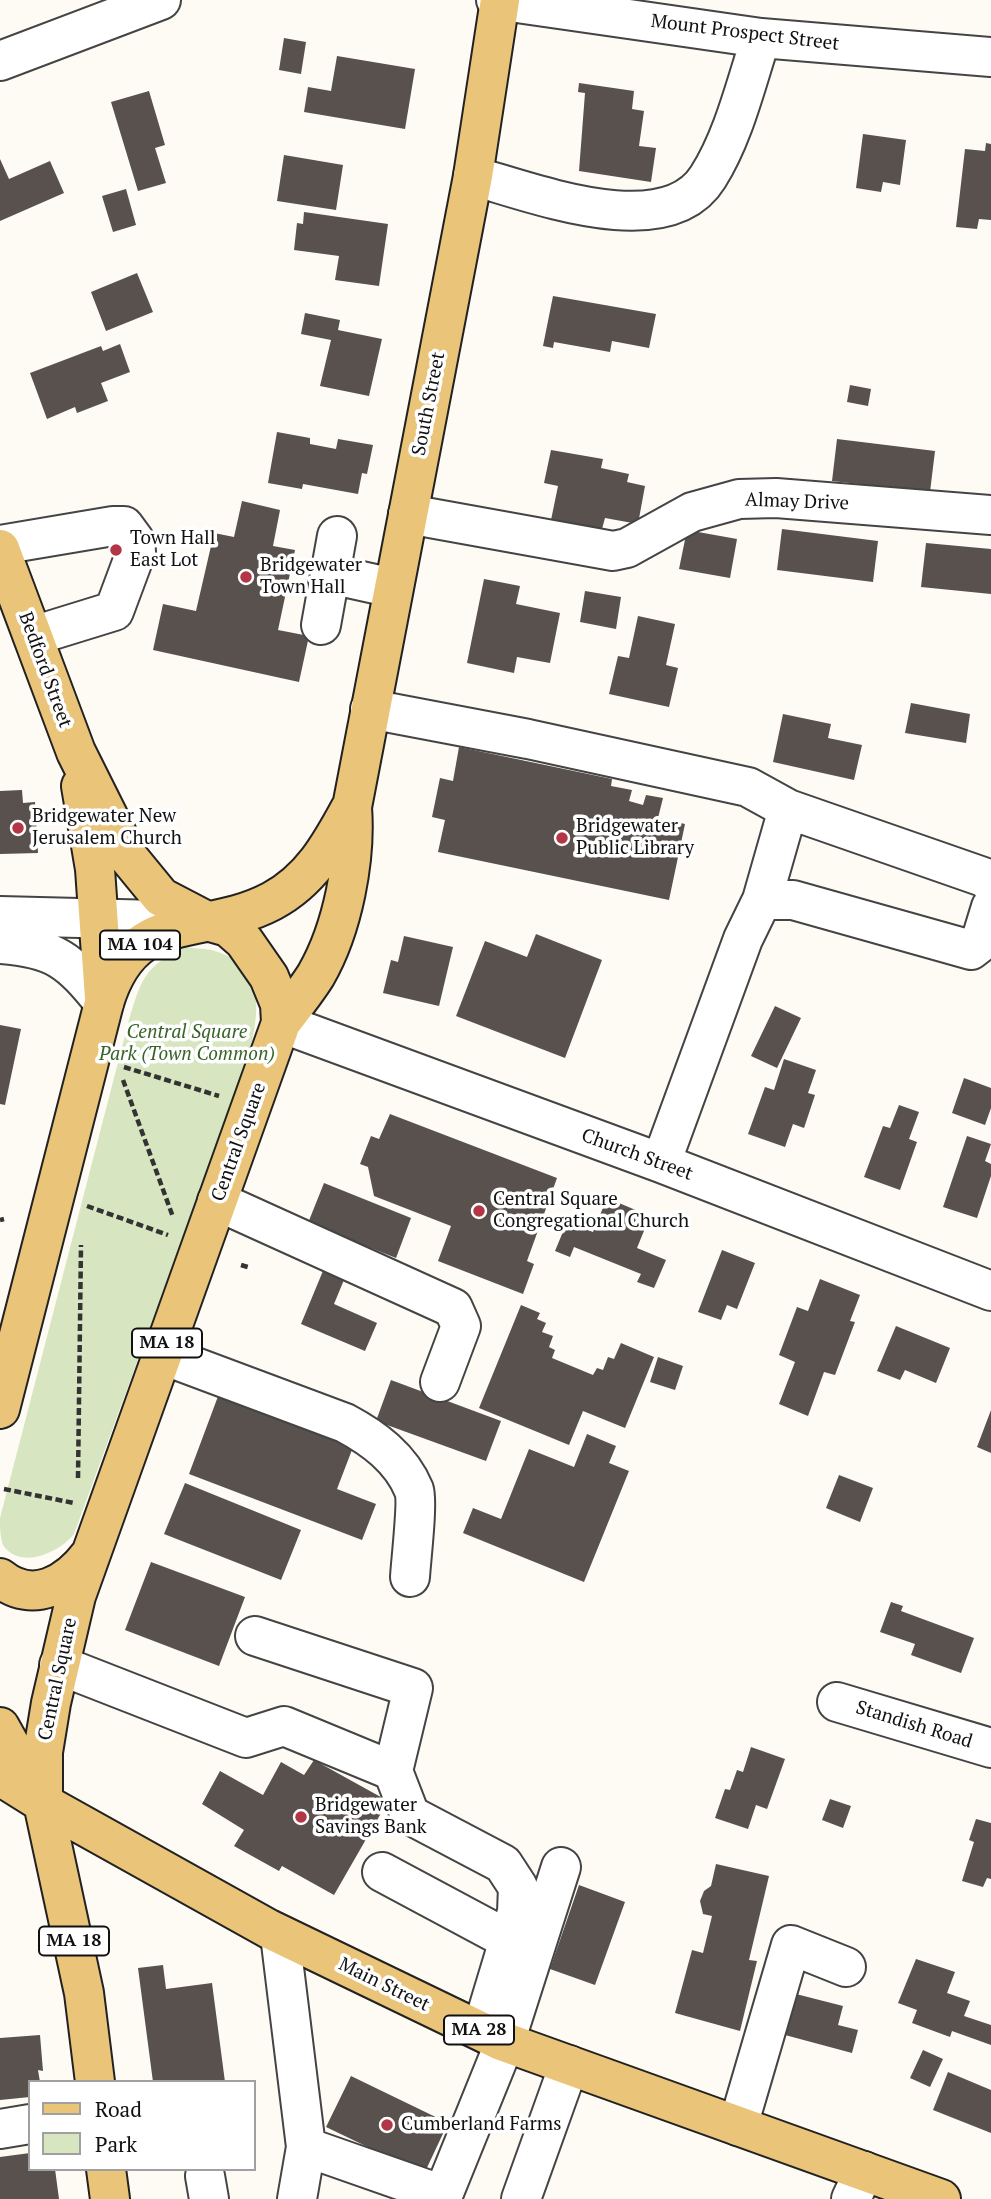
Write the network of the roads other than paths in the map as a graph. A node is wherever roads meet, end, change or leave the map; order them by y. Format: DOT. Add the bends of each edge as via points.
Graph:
graph roads {
  1 [pos="160,0"];
  2 [pos="499,0"];
  3 [pos="761,38"];
  4 [pos="991,57"];
  5 [pos="0,61"];
  6 [pos="472,176"];
  7 [pos="408,514"];
  8 [pos="991,515"];
  9 [pos="337,536"];
  10 [pos="0,547"];
  11 [pos="330,573"];
  12 [pos="393,588"];
  13 [pos="321,625"];
  14 [pos="33,636"];
  15 [pos="370,709"];
  16 [pos="76,752"];
  17 [pos="352,807"];
  18 [pos="788,808"];
  19 [pos="991,884"];
  20 [pos="762,900"];
  21 [pos="991,907"];
  22 [pos="0,916"];
  23 [pos="100,919"];
  24 [pos="207,921"];
  25 [pos="0,944"];
  26 [pos="104,1003"];
  27 [pos="281,1023"];
  28 [pos="662,1163"];
  29 [pos="217,1201"];
  30 [pos="991,1291"];
  31 [pos="163,1355"];
  32 [pos="440,1382"];
  33 [pos="0,1409"];
  34 [pos="92,1553"];
  35 [pos="410,1577"];
  36 [pos="0,1578"];
  37 [pos="255,1636"];
  38 [pos="59,1665"];
  39 [pos="837,1702"];
  40 [pos="0,1727"];
  41 [pos="991,1748"];
  42 [pos="393,1771"];
  43 [pos="0,1776"];
  44 [pos="43,1803"];
  45 [pos="561,1867"];
  46 [pos="382,1872"];
  47 [pos="280,1935"];
  48 [pos="509,1940"];
  49 [pos="846,1967"];
  50 [pos="493,2037"];
  51 [pos="569,2065"];
  52 [pos="95,2080"];
  53 [pos="28,2124"];
  54 [pos="738,2126"];
  55 [pos="0,2129"];
  56 [pos="306,2147"];
  57 [pos="106,2171"];
  58 [pos="875,2188"];
  59 [pos="110,2199"];
  60 [pos="298,2199"];
  61 [pos="521,2199"];
  62 [pos="941,2199"];
  1 -- 5 [label="street"];
  2 -- 3 [label="street, Mount Prospect Street"];
  2 -- 6 [label="main road, South Street / MA 104"];
  3 -- 4 [label="street, Mount Prospect Street"];
  3 -- 6 [label="street" via="729,133 707,179 683,201 642,211 590,208"];
  6 -- 7 [label="main road, South Street / MA 104"];
  7 -- 8 [label="street, Almay Drive" via="613,551 627,548 692,512 738,499"];
  7 -- 12 [label="main road, South Street / MA 104"];
  9 -- 11 [label="street"];
  10 -- 14 [label="main road, Bedford Street"];
  10 -- 14 [label="street" via="113,526 124,526 135,541 114,611"];
  11 -- 12 [label="street"];
  11 -- 13 [label="street"];
  12 -- 15 [label="main road, South Street / MA 104"];
  14 -- 16 [label="main road, Bedford Street"];
  15 -- 17 [label="main road, South Street / MA 104"];
  15 -- 18 [label="street" via="528,738 748,787"];
  16 -- 23 [label="main road, Bedford Street"];
  16 -- 24 [label="main road, Bedford Street" via="141,875 161,897"];
  17 -- 24 [label="main road, South Street / MA 104" via="330,846 302,881 272,901"];
  17 -- 27 [label="main road, South Street / MA 104" via="352,859 340,910 317,974"];
  18 -- 19 [label="street" via="986,878"];
  18 -- 20 [label="street"];
  20 -- 21 [label="street" via="793,900 971,950 980,943"];
  20 -- 28 [label="street" via="743,939"];
  22 -- 23 [label="street"];
  23 -- 24 [label="street"];
  23 -- 26 [label="main road, Bedford Street"];
  24 -- 26 [label="main road, MA 104" via="157,935 134,950 117,967"];
  24 -- 27 [label="main road" via="228,927 258,959 280,1004"];
  25 -- 26 [label="street" via="47,952 70,964"];
  26 -- 33 [label="main road"];
  27 -- 28 [label="street, Church Street"];
  27 -- 29 [label="main road, Central Square / MA 18"];
  28 -- 30 [label="street, Church Street"];
  29 -- 31 [label="main road, Central Square / MA 18"];
  29 -- 32 [label="street" via="453,1308 461,1326"];
  31 -- 34 [label="main road, Central Square / MA 18"];
  31 -- 35 [label="street" via="345,1423 393,1456 415,1492"];
  34 -- 36 [label="main road" via="72,1576 47,1590 19,1589"];
  34 -- 38 [label="main road, Central Square / MA 18"];
  37 -- 42 [label="street" via="413,1688"];
  38 -- 42 [label="street" via="246,1738 284,1726"];
  38 -- 44 [label="main road, Central Square / MA 18" via="43,1752"];
  39 -- 41 [label="street, Standish Road"];
  40 -- 44 [label="main road, Central Square / MA 18"];
  42 -- 48 [label="street" via="410,1815 503,1864 518,1886"];
  43 -- 44 [label="main road, Main Street"];
  44 -- 47 [label="main road, Main Street / MA 28"];
  44 -- 52 [label="main road, MA 18" via="84,1993"];
  45 -- 50 [label="street"];
  46 -- 48 [label="street"];
  47 -- 50 [label="main road, Main Street / MA 28"];
  47 -- 56 [label="street"];
  48 -- 50 [label="street"];
  49 -- 54 [label="street" via="791,1945"];
  50 -- 51 [label="main road, Main Street / MA 28"];
  50 -- 56 [label="street" via="443,2194"];
  51 -- 54 [label="main road, Main Street / MA 28"];
  51 -- 61 [label="street"];
  53 -- 55 [label="street"];
  54 -- 58 [label="main road, Main Street / MA 28"];
  56 -- 60 [label="street"];
  57 -- 59 [label="main road"];
  58 -- 62 [label="main road, Main Street / MA 28"];
}
